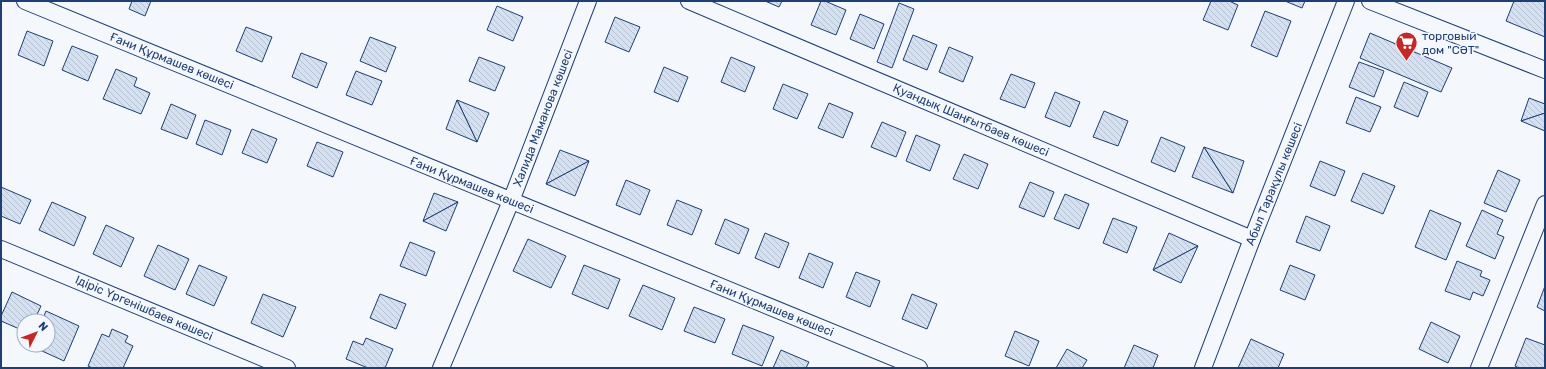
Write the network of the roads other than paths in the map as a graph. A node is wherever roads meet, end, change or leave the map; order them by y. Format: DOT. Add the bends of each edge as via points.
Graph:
graph roads {
  1 [pos="25,1"];
  2 [pos="588,1"];
  3 [pos="689,1"];
  4 [pos="1346,1"];
  5 [pos="1370,1"];
  6 [pos="1545,70"];
  7 [pos="511,201"];
  8 [pos="1545,204"];
  9 [pos="1252,239"];
  10 [pos="1,249"];
  11 [pos="287,368"];
  12 [pos="441,368"];
  13 [pos="919,368"];
  14 [pos="1203,368"];
  15 [pos="1479,368"];
  1 -- 7 [label="street, Ғани Құрмашев көшесі"];
  2 -- 7 [label="street, Халида Маманова көшесі"];
  3 -- 9 [label="street, Қуандық Шаңғытбаев көшесі"];
  4 -- 9 [label="street, Абыл Тарақұлы көшесі"];
  5 -- 6 [label="street"];
  7 -- 12 [label="street, Халида Маманова көшесі"];
  7 -- 13 [label="street, Ғани Құрмашев көшесі"];
  8 -- 15 [label="street"];
  9 -- 14 [label="street, Абыл Тарақұлы көшесі"];
  10 -- 11 [label="street, Ідіріс Үргенішбаев көшесі"];
}
